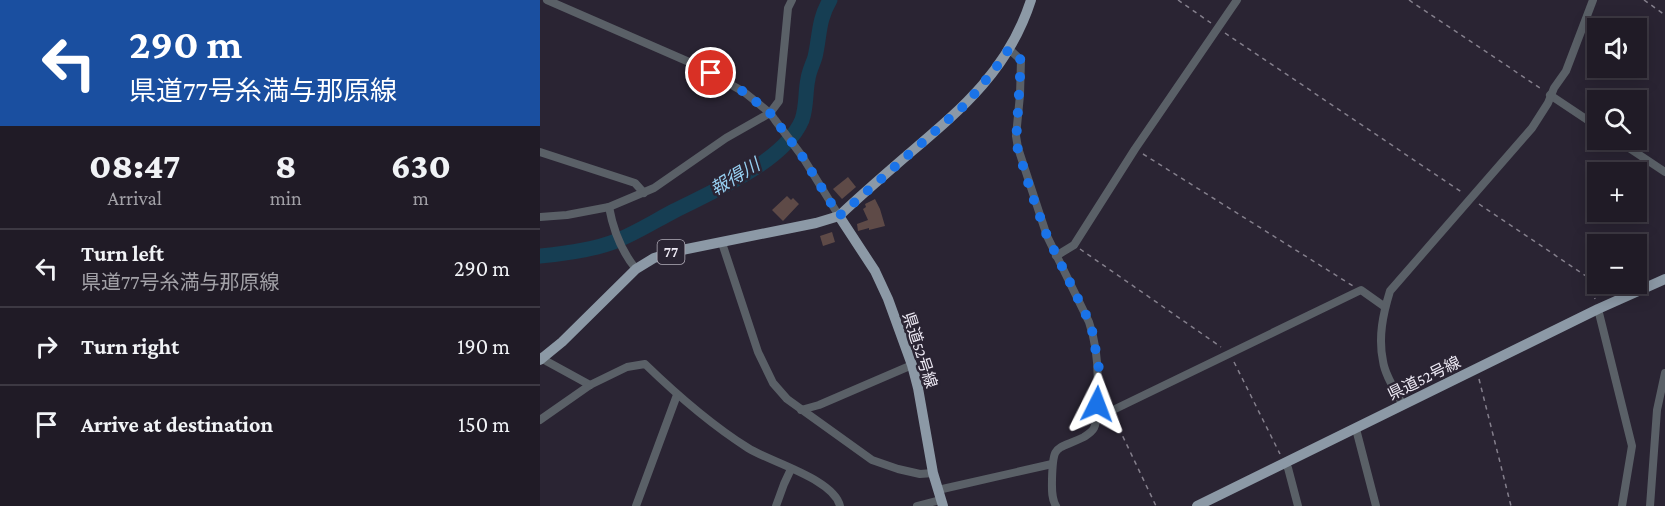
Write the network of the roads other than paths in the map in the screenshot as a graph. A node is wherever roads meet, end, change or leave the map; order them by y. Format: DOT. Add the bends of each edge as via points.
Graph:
graph roads {
  1 [pos="547,0"];
  2 [pos="792,0"];
  3 [pos="1031,0"];
  4 [pos="1237,0"];
  5 [pos="1593,0"];
  6 [pos="1009,49"];
  7 [pos="1550,95"];
  8 [pos="773,117"];
  9 [pos="1587,120"];
  10 [pos="1632,150"];
  11 [pos="540,152"];
  12 [pos="1665,172"];
  13 [pos="644,193"];
  14 [pos="610,210"];
  15 [pos="839,216"];
  16 [pos="540,217"];
  17 [pos="722,243"];
  18 [pos="1056,256"];
  19 [pos="636,269"];
  20 [pos="1665,279"];
  21 [pos="1385,307"];
  22 [pos="1598,309"];
  23 [pos="541,358"];
  24 [pos="912,365"];
  25 [pos="1665,373"];
  26 [pos="590,385"];
  27 [pos="677,395"];
  28 [pos="1402,405"];
  29 [pos="801,410"];
  30 [pos="1097,412"];
  31 [pos="540,420"];
  32 [pos="1356,429"];
  33 [pos="1052,464"];
  34 [pos="1285,464"];
  35 [pos="791,469"];
  36 [pos="933,474"];
  37 [pos="940,498"];
  38 [pos="636,506"];
  39 [pos="776,506"];
  40 [pos="840,506"];
  41 [pos="917,506"];
  42 [pos="1056,506"];
  43 [pos="1197,506"];
  44 [pos="1298,506"];
  45 [pos="1376,506"];
  46 [pos="1622,506"];
  47 [pos="1650,506"];
  1 -- 8 [label="street" via="696,65 744,92"];
  2 -- 8 [label="street"];
  3 -- 6 [label="main road, 77"];
  4 -- 18 [label="street" via="1074,245"];
  5 -- 7 [label="street" via="1566,71"];
  6 -- 15 [label="main road, 77" via="967,103"];
  6 -- 18 [label="street" via="1021,60 1016,143"];
  7 -- 9 [label="street"];
  7 -- 21 [label="street" via="1532,128 1390,291"];
  8 -- 13 [label="street" via="726,138"];
  8 -- 15 [label="street"];
  10 -- 12 [label="street"];
  11 -- 13 [label="street" via="635,183"];
  13 -- 14 [label="street"];
  14 -- 16 [label="street"];
  14 -- 19 [label="street" via="622,250"];
  15 -- 17 [label="main road, 77"];
  15 -- 24 [label="main road, 県道52号線" via="876,271"];
  17 -- 19 [label="main road, 77" via="664,254"];
  17 -- 29 [label="street" via="758,352 773,383"];
  18 -- 30 [label="street" via="1094,337 1099,369"];
  19 -- 23 [label="main road, 77"];
  20 -- 22 [label="main road, 県道52号線"];
  21 -- 28 [label="street" via="1383,363"];
  21 -- 30 [label="street" via="1361,291 1110,411"];
  22 -- 28 [label="main road, 県道52号線"];
  22 -- 46 [label="street" via="1632,446"];
  23 -- 26 [label="street"];
  24 -- 29 [label="street"];
  24 -- 36 [label="main road, 県道52号線"];
  25 -- 47 [label="street" via="1657,410"];
  26 -- 27 [label="street" via="627,367 645,364"];
  26 -- 31 [label="street"];
  27 -- 35 [label="street" via="749,449"];
  27 -- 38 [label="street"];
  28 -- 32 [label="main road, 県道52号線"];
  29 -- 36 [label="street" via="872,460"];
  30 -- 33 [label="street" via="1090,433 1058,448"];
  32 -- 34 [label="main road, 県道52号線"];
  32 -- 45 [label="street"];
  33 -- 37 [label="street"];
  33 -- 42 [label="street"];
  34 -- 43 [label="main road, 県道52号線"];
  34 -- 44 [label="street"];
  35 -- 39 [label="street"];
  35 -- 40 [label="street" via="818,482"];
  36 -- 37 [label="main road, 県道52号線"];
  37 -- 41 [label="street"];
}
